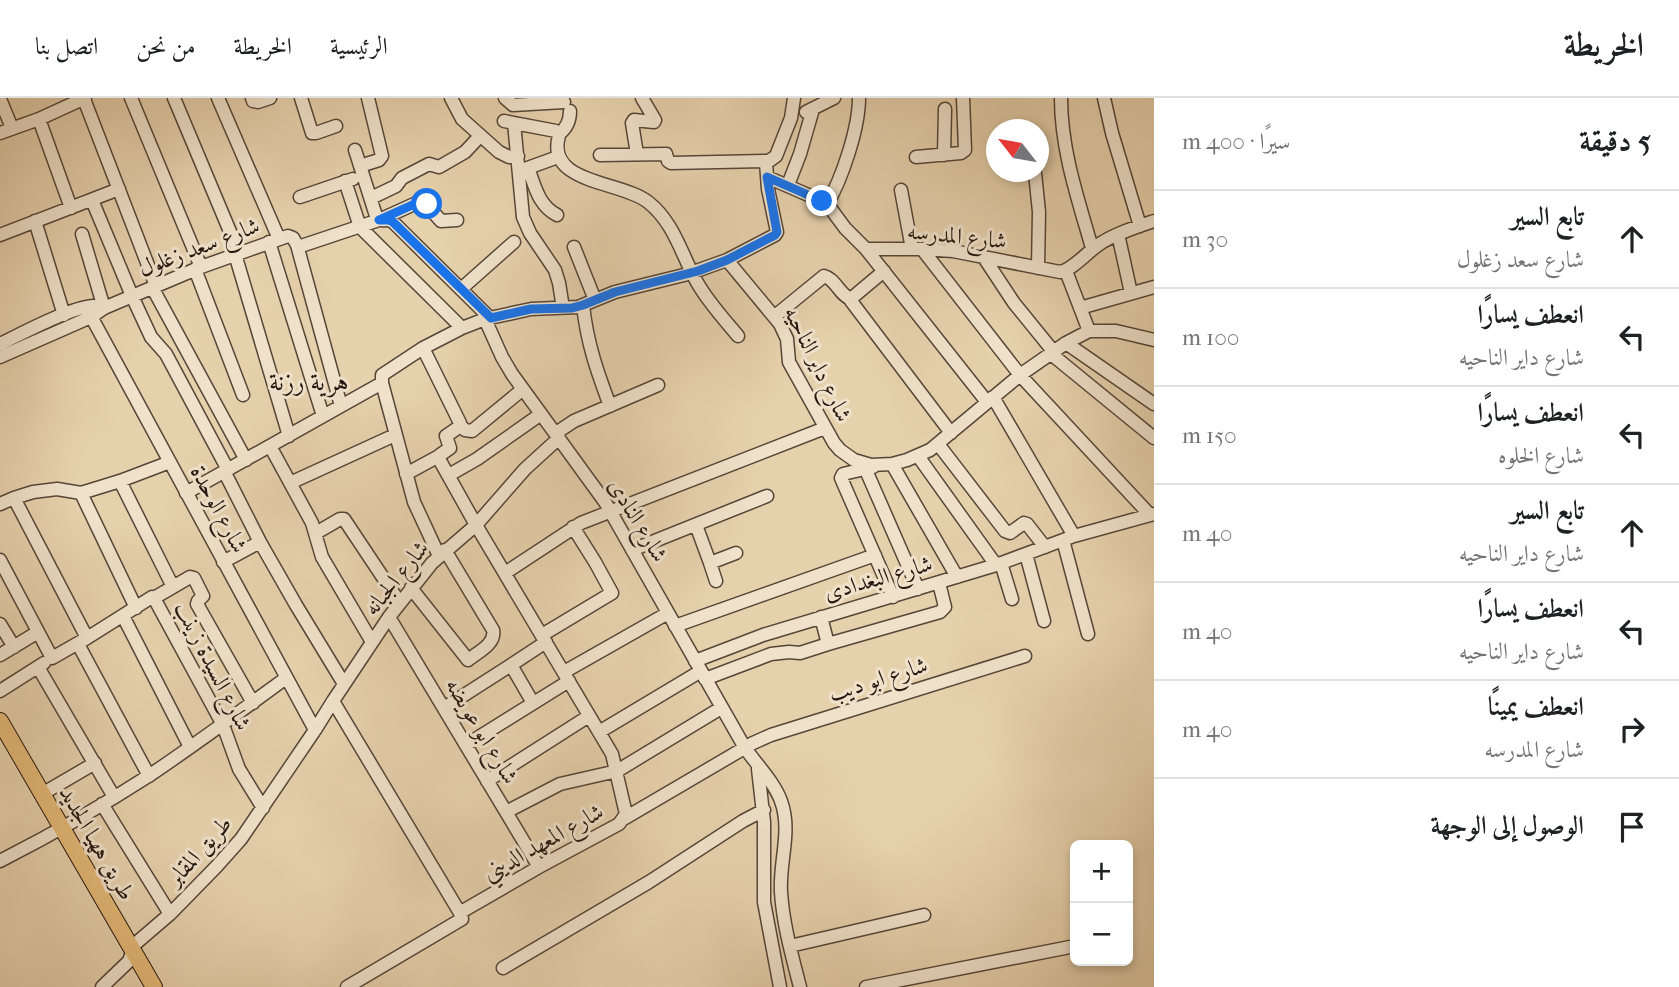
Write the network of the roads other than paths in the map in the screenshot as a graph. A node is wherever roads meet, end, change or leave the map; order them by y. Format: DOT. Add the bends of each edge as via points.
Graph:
graph roads {
  1 [pos="47,98"];
  2 [pos="85,98"];
  3 [pos="131,98"];
  4 [pos="174,98"];
  5 [pos="218,98"];
  6 [pos="252,98"];
  7 [pos="270,98"];
  8 [pos="301,98"];
  9 [pos="368,98"];
  10 [pos="451,98"];
  11 [pos="505,98"];
  12 [pos="642,98"];
  13 [pos="794,98"];
  14 [pos="834,98"];
  15 [pos="859,98"];
  16 [pos="963,98"];
  17 [pos="1061,98"];
  18 [pos="1104,98"];
  19 [pos="0,99"];
  20 [pos="813,109"];
  21 [pos="945,109"];
  22 [pos="52,112"];
  23 [pos="791,118"];
  24 [pos="39,119"];
  25 [pos="336,126"];
  26 [pos="6,130"];
  27 [pos="559,134"];
  28 [pos="480,136"];
  29 [pos="355,150"];
  30 [pos="638,154"];
  31 [pos="600,155"];
  32 [pos="944,155"];
  33 [pos="518,156"];
  34 [pos="558,157"];
  35 [pos="916,157"];
  36 [pos="767,161"];
  37 [pos="524,170"];
  38 [pos="362,171"];
  39 [pos="767,177"];
  40 [pos="345,181"];
  41 [pos="1036,182"];
  42 [pos="788,185"];
  43 [pos="119,189"];
  44 [pos="901,190"];
  45 [pos="300,197"];
  46 [pos="371,198"];
  47 [pos="92,200"];
  48 [pos="827,204"];
  49 [pos="71,208"];
  50 [pos="557,215"];
  51 [pos="379,220"];
  52 [pos="457,220"];
  53 [pos="35,221"];
  54 [pos="1154,221"];
  55 [pos="1140,226"];
  56 [pos="360,227"];
  57 [pos="82,234"];
  58 [pos="1118,234"];
  59 [pos="0,235"];
  60 [pos="274,241"];
  61 [pos="514,242"];
  62 [pos="297,246"];
  63 [pos="574,247"];
  64 [pos="1092,248"];
  65 [pos="866,249"];
  66 [pos="917,249"];
  67 [pos="237,254"];
  68 [pos="983,256"];
  69 [pos="727,260"];
  70 [pos="198,268"];
  71 [pos="1038,268"];
  72 [pos="884,271"];
  73 [pos="1066,271"];
  74 [pos="692,273"];
  75 [pos="154,287"];
  76 [pos="1154,287"];
  77 [pos="461,289"];
  78 [pos="1131,293"];
  79 [pos="132,296"];
  80 [pos="851,299"];
  81 [pos="589,302"];
  82 [pos="104,308"];
  83 [pos="563,308"];
  84 [pos="1080,308"];
  85 [pos="88,312"];
  86 [pos="64,315"];
  87 [pos="775,316"];
  88 [pos="488,318"];
  89 [pos="462,328"];
  90 [pos="1089,331"];
  91 [pos="738,336"];
  92 [pos="1154,340"];
  93 [pos="22,341"];
  94 [pos="1066,343"];
  95 [pos="0,344"];
  96 [pos="424,348"];
  97 [pos="1051,352"];
  98 [pos="0,357"];
  99 [pos="1020,375"];
  100 [pos="382,383"];
  101 [pos="658,385"];
  102 [pos="523,389"];
  103 [pos="243,395"];
  104 [pos="990,399"];
  105 [pos="1154,404"];
  106 [pos="341,406"];
  107 [pos="610,406"];
  108 [pos="541,414"];
  109 [pos="323,416"];
  110 [pos="460,425"];
  111 [pos="825,428"];
  112 [pos="951,433"];
  113 [pos="396,435"];
  114 [pos="557,435"];
  115 [pos="289,436"];
  116 [pos="1154,438"];
  117 [pos="938,444"];
  118 [pos="270,446"];
  119 [pos="439,456"];
  120 [pos="918,456"];
  121 [pos="246,460"];
  122 [pos="170,462"];
  123 [pos="886,464"];
  124 [pos="865,468"];
  125 [pos="226,471"];
  126 [pos="405,474"];
  127 [pos="449,475"];
  128 [pos="120,481"];
  129 [pos="290,483"];
  130 [pos="81,493"];
  131 [pos="186,493"];
  132 [pos="767,496"];
  133 [pos="14,498"];
  134 [pos="0,504"];
  135 [pos="610,510"];
  136 [pos="1152,515"];
  137 [pos="696,525"];
  138 [pos="477,526"];
  139 [pos="573,527"];
  140 [pos="316,533"];
  141 [pos="1068,538"];
  142 [pos="260,542"];
  143 [pos="1045,547"];
  144 [pos="632,550"];
  145 [pos="442,553"];
  146 [pos="736,553"];
  147 [pos="1026,554"];
  148 [pos="874,555"];
  149 [pos="0,560"];
  150 [pos="223,562"];
  151 [pos="710,563"];
  152 [pos="999,564"];
  153 [pos="505,573"];
  154 [pos="957,577"];
  155 [pos="716,581"];
  156 [pos="939,583"];
  157 [pos="173,587"];
  158 [pos="411,588"];
  159 [pos="918,589"];
  160 [pos="893,597"];
  161 [pos="154,598"];
  162 [pos="1012,600"];
  163 [pos="400,603"];
  164 [pos="136,608"];
  165 [pos="668,613"];
  166 [pos="123,616"];
  167 [pos="389,617"];
  168 [pos="821,617"];
  169 [pos="1044,621"];
  170 [pos="0,624"];
  171 [pos="675,626"];
  172 [pos="38,632"];
  173 [pos="1087,634"];
  174 [pos="544,639"];
  175 [pos="83,641"];
  176 [pos="372,642"];
  177 [pos="828,644"];
  178 [pos="14,646"];
  179 [pos="0,655"];
  180 [pos="1026,656"];
  181 [pos="52,658"];
  182 [pos="511,665"];
  183 [pos="38,667"];
  184 [pos="700,670"];
  185 [pos="566,676"];
  186 [pos="286,678"];
  187 [pos="344,684"];
  188 [pos="0,691"];
  189 [pos="332,701"];
  190 [pos="253,703"];
  191 [pos="533,703"];
  192 [pos="444,708"];
  193 [pos="721,708"];
  194 [pos="589,716"];
  195 [pos="0,721"];
  196 [pos="223,725"];
  197 [pos="315,730"];
  198 [pos="599,732"];
  199 [pos="466,745"];
  200 [pos="190,747"];
  201 [pos="745,748"];
  202 [pos="94,762"];
  203 [pos="758,766"];
  204 [pos="617,771"];
  205 [pos="149,776"];
  206 [pos="487,781"];
  207 [pos="42,794"];
  208 [pos="114,797"];
  209 [pos="102,804"];
  210 [pos="263,808"];
  211 [pos="764,810"];
  212 [pos="506,812"];
  213 [pos="625,818"];
  214 [pos="62,828"];
  215 [pos="0,845"];
  216 [pos="3,859"];
  217 [pos="539,867"];
  218 [pos="460,913"];
  219 [pos="170,914"];
  220 [pos="924,915"];
  221 [pos="790,946"];
  222 [pos="1070,947"];
  223 [pos="134,951"];
  224 [pos="503,968"];
  225 [pos="102,987"];
  226 [pos="154,987"];
  227 [pos="347,987"];
  228 [pos="780,987"];
  229 [pos="800,987"];
  230 [pos="866,987"];
  1 -- 22 [label="street"];
  2 -- 22 [label="street"];
  2 -- 43 [label="street"];
  3 -- 70 [label="street"];
  4 -- 67 [label="street"];
  5 -- 60 [label="street"];
  6 -- 7 [label="street" via="258,102"];
  8 -- 25 [label="street" via="312,133"];
  9 -- 38 [label="street" via="382,156"];
  10 -- 28 [label="street"];
  11 -- 27 [label="street" via="513,105 567,106 567,127"];
  12 -- 30 [label="street" via="655,121 632,123"];
  13 -- 23 [label="street"];
  14 -- 20 [label="street"];
  15 -- 48 [label="street" via="845,161"];
  16 -- 32 [label="street" via="966,148"];
  17 -- 64 [label="street" via="1069,164"];
  18 -- 55 [label="street"];
  19 -- 26 [label="street"];
  20 -- 23 [label="street"];
  20 -- 42 [label="street"];
  21 -- 32 [label="street"];
  22 -- 24 [label="street"];
  23 -- 36 [label="street" via="776,156"];
  24 -- 26 [label="street"];
  24 -- 49 [label="street"];
  27 -- 33 [label="street" via="509,122"];
  27 -- 34 [label="street"];
  28 -- 33 [label="street" via="502,154"];
  28 -- 46 [label="street" via="465,152 438,167 429,163"];
  29 -- 38 [label="street"];
  30 -- 31 [label="street"];
  30 -- 36 [label="street" via="666,154 671,163"];
  32 -- 35 [label="street"];
  33 -- 37 [label="street"];
  34 -- 37 [label="street"];
  34 -- 74 [label="street" via="574,173 632,192 651,204 676,237"];
  36 -- 39 [label="street"];
  37 -- 50 [label="street" via="540,201"];
  37 -- 83 [label="street" via="523,216 555,270"];
  38 -- 40 [label="street"];
  38 -- 46 [label="street"];
  39 -- 42 [label="street"];
  39 -- 69 [label="street" via="777,232"];
  40 -- 45 [label="street"];
  40 -- 56 [label="street"];
  41 -- 71 [label="street"];
  42 -- 48 [label="street"];
  43 -- 47 [label="street"];
  43 -- 75 [label="street"];
  44 -- 66 [label="street"];
  46 -- 51 [label="street"];
  47 -- 49 [label="street"];
  47 -- 79 [label="street"];
  48 -- 65 [label="street"];
  49 -- 53 [label="street"];
  51 -- 52 [label="street" via="421,201 441,221"];
  51 -- 56 [label="street"];
  51 -- 77 [label="street" via="393,222"];
  53 -- 59 [label="street"];
  53 -- 86 [label="street"];
  54 -- 55 [label="street"];
  55 -- 58 [label="street"];
  56 -- 62 [label="street"];
  56 -- 89 [label="street"];
  57 -- 82 [label="street"];
  58 -- 64 [label="street"];
  58 -- 78 [label="street"];
  60 -- 62 [label="street, شارع سعد زغلول" via="292,237"];
  60 -- 67 [label="street, شارع سعد زغلول"];
  60 -- 109 [label="street"];
  61 -- 77 [label="street"];
  62 -- 106 [label="street"];
  63 -- 81 [label="street"];
  64 -- 73 [label="street"];
  65 -- 66 [label="street, شارع المدرسه"];
  65 -- 72 [label="street"];
  66 -- 68 [label="street, شارع المدرسه"];
  66 -- 99 [label="street"];
  67 -- 70 [label="street, شارع سعد زغلول"];
  67 -- 115 [label="street"];
  68 -- 71 [label="street, شارع المدرسه"];
  68 -- 97 [label="street"];
  69 -- 74 [label="street"];
  69 -- 87 [label="street, شارع داير الناحيه"];
  70 -- 75 [label="street, شارع سعد زغلول"];
  70 -- 103 [label="street"];
  71 -- 73 [label="street, شارع المدرسه"];
  72 -- 80 [label="street"];
  72 -- 104 [label="street"];
  73 -- 84 [label="street"];
  74 -- 81 [label="street"];
  74 -- 91 [label="street"];
  75 -- 79 [label="street, شارع سعد زغلول"];
  75 -- 121 [label="street"];
  76 -- 78 [label="street"];
  77 -- 88 [label="street"];
  78 -- 84 [label="street"];
  79 -- 82 [label="street, شارع سعد زغلول"];
  79 -- 125 [label="street"];
  80 -- 87 [label="street" via="824,276"];
  80 -- 112 [label="street"];
  81 -- 83 [label="street"];
  81 -- 107 [label="street" via="586,330"];
  82 -- 85 [label="street, شارع سعد زغلول"];
  83 -- 88 [label="street"];
  84 -- 90 [label="street"];
  85 -- 86 [label="street, شارع سعد زغلول"];
  85 -- 93 [label="street, شارع سعد زغلول"];
  85 -- 122 [label="street, شارع الوحدة"];
  86 -- 93 [label="street, شارع سعد زغلول"];
  87 -- 111 [label="street, شارع داير الناحيه" via="787,339 789,362"];
  88 -- 89 [label="street"];
  88 -- 102 [label="street, شارع النادى" via="502,357"];
  89 -- 96 [label="street"];
  90 -- 92 [label="street" via="1116,331"];
  90 -- 94 [label="street"];
  93 -- 95 [label="street, شارع سعد زغلول"];
  93 -- 98 [label="street, شارع سعد زغلول"];
  94 -- 97 [label="street"];
  94 -- 105 [label="street"];
  96 -- 100 [label="street" via="382,375"];
  96 -- 110 [label="street"];
  97 -- 99 [label="street"];
  97 -- 116 [label="street"];
  99 -- 104 [label="street"];
  99 -- 136 [label="street"];
  100 -- 106 [label="street"];
  100 -- 113 [label="street"];
  101 -- 107 [label="street, شارع الجبانه"];
  102 -- 108 [label="street, شارع النادى"];
  102 -- 110 [label="street" via="472,431"];
  104 -- 112 [label="street"];
  104 -- 141 [label="street"];
  106 -- 109 [label="street"];
  107 -- 114 [label="street, شارع الجبانه" via="574,421"];
  108 -- 114 [label="street, شارع النادى"];
  108 -- 127 [label="street"];
  109 -- 115 [label="street"];
  110 -- 119 [label="street" via="447,435 449,449"];
  111 -- 123 [label="street, شارع داير الناحيه" via="847,455 863,463"];
  111 -- 135 [label="street"];
  112 -- 117 [label="street"];
  113 -- 126 [label="street"];
  113 -- 129 [label="street"];
  114 -- 135 [label="street, شارع النادى"];
  114 -- 138 [label="street, شارع الجبانه"];
  115 -- 118 [label="street"];
  117 -- 120 [label="street"];
  117 -- 143 [label="street" via="1005,531 1027,524"];
  118 -- 121 [label="street"];
  118 -- 129 [label="street"];
  119 -- 126 [label="street"];
  119 -- 127 [label="street, شارع المعهد الديني"];
  120 -- 123 [label="street"];
  120 -- 152 [label="street"];
  121 -- 125 [label="street"];
  122 -- 128 [label="street"];
  122 -- 131 [label="street, شارع الوحدة"];
  123 -- 124 [label="street"];
  123 -- 154 [label="street"];
  124 -- 148 [label="street" via="841,477"];
  124 -- 159 [label="street"];
  125 -- 131 [label="street"];
  125 -- 142 [label="street"];
  126 -- 145 [label="street" via="416,509"];
  127 -- 138 [label="street, شارع المعهد الديني"];
  128 -- 130 [label="street"];
  128 -- 157 [label="street"];
  129 -- 140 [label="street"];
  130 -- 133 [label="street" via="57,489"];
  130 -- 164 [label="street"];
  131 -- 150 [label="street, شارع الوحدة"];
  132 -- 137 [label="street"];
  133 -- 134 [label="street"];
  133 -- 175 [label="street"];
  135 -- 139 [label="street"];
  135 -- 144 [label="street, شارع النادى"];
  136 -- 141 [label="street, شارع البغدادى"];
  137 -- 144 [label="street"];
  137 -- 151 [label="street"];
  138 -- 145 [label="street, شارع الجبانه"];
  138 -- 153 [label="street, شارع المعهد الديني"];
  139 -- 153 [label="street"];
  139 -- 174 [label="street" via="612,593"];
  140 -- 163 [label="street" via="344,519"];
  140 -- 176 [label="street" via="322,557"];
  141 -- 143 [label="street, شارع البغدادى"];
  141 -- 173 [label="street"];
  142 -- 150 [label="street"];
  142 -- 187 [label="street"];
  143 -- 147 [label="street, شارع البغدادى"];
  144 -- 165 [label="street, شارع النادى"];
  145 -- 158 [label="street, شارع الجبانه"];
  145 -- 158 [label="street" via="494,630 492,641 468,660"];
  146 -- 151 [label="street"];
  147 -- 152 [label="street, شارع البغدادى"];
  147 -- 169 [label="street"];
  148 -- 160 [label="street"];
  148 -- 171 [label="street"];
  149 -- 172 [label="street"];
  150 -- 186 [label="street, شارع الوحدة"];
  151 -- 155 [label="street"];
  152 -- 154 [label="street, شارع البغدادى"];
  152 -- 162 [label="street"];
  153 -- 174 [label="street, شارع المعهد الديني"];
  154 -- 156 [label="street, شارع البغدادى"];
  156 -- 159 [label="street, شارع البغدادى"];
  156 -- 177 [label="street" via="943,610"];
  157 -- 161 [label="street"];
  157 -- 190 [label="street" via="190,577 195,579 203,596 197,604"];
  158 -- 163 [label="street, شارع الجبانه"];
  159 -- 160 [label="street, شارع البغدادى"];
  160 -- 168 [label="street, شارع البغدادى"];
  161 -- 164 [label="street, شارع السيدة زينب"];
  161 -- 196 [label="street, شارع السيدة زينب"];
  163 -- 167 [label="street, شارع الجبانه"];
  164 -- 166 [label="street, شارع السيدة زينب"];
  165 -- 171 [label="street, شارع النادى"];
  165 -- 185 [label="street"];
  166 -- 175 [label="street, شارع السيدة زينب"];
  166 -- 200 [label="street"];
  167 -- 176 [label="street, شارع الجبانه"];
  167 -- 192 [label="street, شارع ابو عويضه"];
  168 -- 177 [label="street"];
  168 -- 184 [label="street, شارع البغدادى" via="763,635"];
  170 -- 178 [label="street"];
  171 -- 184 [label="street, شارع النادى"];
  172 -- 178 [label="street"];
  172 -- 181 [label="street"];
  174 -- 182 [label="street"];
  174 -- 185 [label="street, شارع المعهد الديني"];
  175 -- 181 [label="street, شارع السيدة زينب"];
  175 -- 205 [label="street"];
  176 -- 187 [label="street, شارع الجبانه"];
  177 -- 184 [label="street"];
  178 -- 179 [label="street"];
  180 -- 201 [label="street, شارع ابو ديب" via="771,734"];
  181 -- 183 [label="street, شارع السيدة زينب"];
  182 -- 191 [label="street"];
  182 -- 192 [label="street"];
  183 -- 188 [label="street, شارع السيدة زينب"];
  183 -- 202 [label="street"];
  184 -- 193 [label="street, شارع النادى"];
  184 -- 198 [label="street"];
  185 -- 191 [label="street"];
  185 -- 194 [label="street, شارع المعهد الديني"];
  186 -- 190 [label="street"];
  186 -- 197 [label="street, شارع الوحدة"];
  187 -- 189 [label="street, شارع الجبانه"];
  189 -- 197 [label="street, شارع الجبانه"];
  189 -- 218 [label="street"];
  190 -- 196 [label="street"];
  191 -- 199 [label="street"];
  192 -- 199 [label="street, شارع ابو عويضه"];
  193 -- 201 [label="street, شارع النادى"];
  193 -- 204 [label="street"];
  194 -- 198 [label="street, شارع المعهد الديني"];
  194 -- 206 [label="street"];
  195 -- 207 [label="main road, طريق ههيا الجديد"];
  196 -- 200 [label="street"];
  196 -- 210 [label="street, شارع السيدة زينب" via="239,769"];
  197 -- 210 [label="street, طريق المقابر"];
  198 -- 204 [label="street, شارع المعهد الديني"];
  199 -- 206 [label="street, شارع ابو عويضه"];
  200 -- 205 [label="street"];
  201 -- 203 [label="street, شارع النادى"];
  201 -- 213 [label="street, شارع ابو ديب"];
  202 -- 207 [label="street"];
  202 -- 208 [label="street"];
  203 -- 211 [label="street"];
  203 -- 221 [label="street, شارع النادى" via="774,786 785,817 781,891"];
  204 -- 212 [label="street" via="560,784"];
  204 -- 213 [label="street, شارع المعهد الديني"];
  205 -- 208 [label="street"];
  206 -- 212 [label="street, شارع ابو عويضه"];
  207 -- 214 [label="main road, طريق ههيا الجديد"];
  208 -- 209 [label="street"];
  209 -- 214 [label="street"];
  209 -- 219 [label="street"];
  210 -- 219 [label="street, طريق المقابر" via="229,853"];
  211 -- 224 [label="street"];
  211 -- 228 [label="street" via="764,902"];
  212 -- 217 [label="street, شارع ابو عويضه"];
  213 -- 217 [label="street, شارع المعهد الديني"];
  214 -- 216 [label="street"];
  214 -- 223 [label="main road, طريق ههيا الجديد"];
  215 -- 216 [label="street"];
  217 -- 218 [label="street, شارع المعهد الديني"];
  218 -- 227 [label="street, شارع المعهد الديني" via="462,919"];
  219 -- 223 [label="street, طريق المقابر" via="137,942"];
  220 -- 221 [label="street"];
  221 -- 229 [label="street, شارع النادى"];
  222 -- 230 [label="street"];
  223 -- 225 [label="street, طريق المقابر"];
  223 -- 226 [label="main road, طريق ههيا الجديد"];
}
